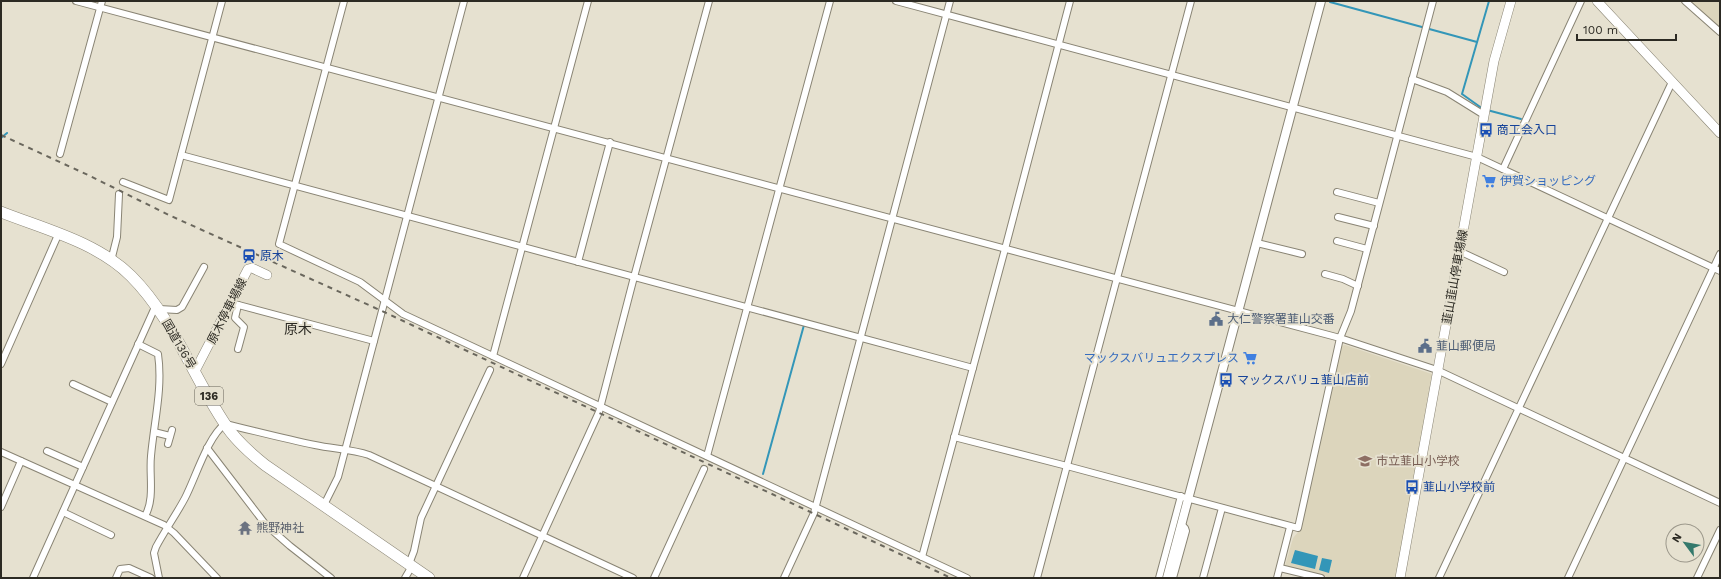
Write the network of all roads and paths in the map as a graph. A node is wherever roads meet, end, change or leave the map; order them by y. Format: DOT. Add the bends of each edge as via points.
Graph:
graph roads {
  1 [pos="76,1"];
  2 [pos="222,1"];
  3 [pos="344,1"];
  4 [pos="464,1"];
  5 [pos="588,1"];
  6 [pos="709,1"];
  7 [pos="830,1"];
  8 [pos="896,1"];
  9 [pos="950,1"];
  10 [pos="1070,1"];
  11 [pos="1191,1"];
  12 [pos="1321,1"];
  13 [pos="1433,1"];
  14 [pos="1511,1"];
  15 [pos="1581,1"];
  16 [pos="1596,1"];
  17 [pos="1685,1"];
  18 [pos="101,4"];
  19 [pos="946,14"];
  20 [pos="1720,32"];
  21 [pos="213,37"];
  22 [pos="1058,45"];
  23 [pos="327,68"];
  24 [pos="1171,75"];
  25 [pos="1412,79"];
  26 [pos="1672,82"];
  27 [pos="439,97"];
  28 [pos="1294,107"];
  29 [pos="1484,114"];
  30 [pos="554,128"];
  31 [pos="1720,133"];
  32 [pos="1397,135"];
  33 [pos="610,142"];
  34 [pos="60,154"];
  35 [pos="181,155"];
  36 [pos="667,157"];
  37 [pos="1477,157"];
  38 [pos="1503,169"];
  39 [pos="122,182"];
  40 [pos="294,186"];
  41 [pos="779,188"];
  42 [pos="1337,192"];
  43 [pos="119,194"];
  44 [pos="1379,203"];
  45 [pos="1,212"];
  46 [pos="408,216"];
  47 [pos="1338,217"];
  48 [pos="892,218"];
  49 [pos="1608,218"];
  50 [pos="1374,226"];
  51 [pos="58,235"];
  52 [pos="1337,241"];
  53 [pos="1257,243"];
  54 [pos="522,246"];
  55 [pos="1005,249"];
  56 [pos="1367,249"];
  57 [pos="1459,252"];
  58 [pos="1302,254"];
  59 [pos="1720,254"];
  60 [pos="111,261"];
  61 [pos="578,262"];
  62 [pos="204,268"];
  63 [pos="1714,268"];
  64 [pos="1720,271"];
  65 [pos="1504,272"];
  66 [pos="1325,274"];
  67 [pos="267,275"];
  68 [pos="634,277"];
  69 [pos="1118,278"];
  70 [pos="1358,286"];
  71 [pos="385,301"];
  72 [pos="234,304"];
  73 [pos="747,306"];
  74 [pos="158,307"];
  75 [pos="1238,311"];
  76 [pos="861,337"];
  77 [pos="1340,338"];
  78 [pos="374,341"];
  79 [pos="138,344"];
  80 [pos="238,348"];
  81 [pos="493,356"];
  82 [pos="1,364"];
  83 [pos="973,368"];
  84 [pos="490,370"];
  85 [pos="1437,370"];
  86 [pos="195,371"];
  87 [pos="73,384"];
  88 [pos="112,402"];
  89 [pos="601,406"];
  90 [pos="1518,408"];
  91 [pos="225,424"];
  92 [pos="154,432"];
  93 [pos="954,437"];
  94 [pos="168,444"];
  95 [pos="207,448"];
  96 [pos="344,449"];
  97 [pos="47,451"];
  98 [pos="1,452"];
  99 [pos="707,456"];
  100 [pos="1624,459"];
  101 [pos="21,461"];
  102 [pos="1067,466"];
  103 [pos="83,467"];
  104 [pos="704,469"];
  105 [pos="75,485"];
  106 [pos="435,485"];
  107 [pos="1185,497"];
  108 [pos="1720,503"];
  109 [pos="324,505"];
  110 [pos="1,507"];
  111 [pos="816,507"];
  112 [pos="1222,508"];
  113 [pos="63,512"];
  114 [pos="146,516"];
  115 [pos="1182,525"];
  116 [pos="1290,526"];
  117 [pos="167,527"];
  118 [pos="1720,530"];
  119 [pos="111,535"];
  120 [pos="543,536"];
  121 [pos="922,557"];
  122 [pos="410,565"];
  123 [pos="1280,568"];
  124 [pos="33,578"];
  125 [pos="116,578"];
  126 [pos="151,578"];
  127 [pos="159,578"];
  128 [pos="217,578"];
  129 [pos="331,578"];
  130 [pos="405,578"];
  131 [pos="429,578"];
  132 [pos="523,578"];
  133 [pos="633,578"];
  134 [pos="654,578"];
  135 [pos="784,578"];
  136 [pos="968,578"];
  137 [pos="1037,578"];
  138 [pos="1159,578"];
  139 [pos="1167,578"];
  140 [pos="1173,578"];
  141 [pos="1203,578"];
  142 [pos="1277,578"];
  143 [pos="1321,578"];
  144 [pos="1400,578"];
  145 [pos="1439,578"];
  146 [pos="1568,578"];
  147 [pos="1697,578"];
  1 -- 18 [label="street"];
  2 -- 21 [label="street"];
  3 -- 23 [label="street"];
  4 -- 27 [label="street"];
  5 -- 30 [label="street"];
  6 -- 36 [label="street"];
  7 -- 41 [label="street"];
  8 -- 19 [label="street"];
  9 -- 19 [label="street"];
  10 -- 22 [label="street"];
  11 -- 24 [label="street"];
  12 -- 28 [label="street"];
  13 -- 25 [label="street"];
  14 -- 29 [label="main road, 韮山韮山停車場線" via="1494,61"];
  15 -- 38 [label="street"];
  16 -- 26 [label="main road"];
  17 -- 20 [label="street"];
  18 -- 21 [label="street"];
  18 -- 34 [label="street"];
  19 -- 22 [label="street"];
  19 -- 48 [label="street"];
  21 -- 23 [label="street"];
  21 -- 35 [label="street"];
  22 -- 24 [label="street"];
  22 -- 55 [label="street"];
  23 -- 27 [label="street"];
  23 -- 40 [label="street"];
  24 -- 28 [label="street"];
  24 -- 69 [label="street"];
  25 -- 29 [label="street" via="1447,92"];
  25 -- 32 [label="street"];
  26 -- 31 [label="main road"];
  26 -- 49 [label="street"];
  27 -- 30 [label="street"];
  27 -- 46 [label="street"];
  28 -- 32 [label="street"];
  28 -- 53 [label="street"];
  29 -- 37 [label="main road, 韮山韮山停車場線"];
  30 -- 33 [label="street"];
  30 -- 54 [label="street"];
  32 -- 37 [label="street"];
  32 -- 44 [label="street"];
  33 -- 36 [label="street"];
  33 -- 61 [label="street"];
  35 -- 39 [label="street" via="169,200"];
  35 -- 40 [label="street"];
  36 -- 41 [label="street"];
  36 -- 68 [label="street"];
  37 -- 38 [label="street"];
  37 -- 57 [label="main road, 韮山韮山停車場線"];
  38 -- 49 [label="street"];
  40 -- 46 [label="street"];
  40 -- 71 [label="street" via="279,244 360,282"];
  41 -- 48 [label="street"];
  41 -- 73 [label="street"];
  42 -- 44 [label="street"];
  43 -- 60 [label="street" via="117,237"];
  44 -- 50 [label="street"];
  45 -- 51 [label="highway, 国道136号 / 136"];
  46 -- 54 [label="street"];
  46 -- 71 [label="street"];
  47 -- 50 [label="street"];
  48 -- 55 [label="street"];
  48 -- 76 [label="street"];
  49 -- 63 [label="street"];
  49 -- 90 [label="street"];
  50 -- 56 [label="street"];
  51 -- 60 [label="highway, 国道136号 / 136" via="85,246"];
  51 -- 82 [label="street"];
  52 -- 56 [label="street"];
  53 -- 58 [label="street"];
  53 -- 75 [label="street"];
  54 -- 61 [label="street"];
  54 -- 81 [label="street"];
  55 -- 69 [label="street"];
  55 -- 83 [label="street"];
  56 -- 70 [label="street"];
  57 -- 65 [label="street"];
  57 -- 85 [label="main road, 韮山韮山停車場線"];
  59 -- 63 [label="street"];
  60 -- 74 [label="highway, 国道136号 / 136" via="130,275"];
  61 -- 68 [label="street"];
  62 -- 74 [label="street" via="182,307 177,310"];
  63 -- 64 [label="street"];
  63 -- 100 [label="street"];
  66 -- 70 [label="street"];
  67 -- 72 [label="main road, 原木停車場線" via="250,268"];
  68 -- 73 [label="street"];
  68 -- 89 [label="street"];
  69 -- 75 [label="street"];
  69 -- 102 [label="street"];
  70 -- 77 [label="street"];
  71 -- 78 [label="street"];
  71 -- 81 [label="street" via="403,314"];
  72 -- 78 [label="street"];
  72 -- 80 [label="street" via="235,318 244,327"];
  72 -- 86 [label="main road, 原木停車場線"];
  73 -- 76 [label="street"];
  73 -- 99 [label="street"];
  74 -- 79 [label="street"];
  74 -- 86 [label="highway, 国道136号 / 136"];
  75 -- 77 [label="street"];
  75 -- 107 [label="street"];
  76 -- 83 [label="street"];
  76 -- 111 [label="street"];
  77 -- 85 [label="street"];
  77 -- 116 [label="street" via="1298,528"];
  78 -- 96 [label="street"];
  79 -- 88 [label="street"];
  79 -- 92 [label="street" via="158,354 159,376"];
  81 -- 89 [label="street"];
  83 -- 93 [label="street"];
  84 -- 106 [label="street"];
  85 -- 90 [label="street"];
  85 -- 144 [label="main road, 韮山韮山停車場線"];
  86 -- 91 [label="highway, 国道136号 / 136"];
  87 -- 88 [label="street"];
  88 -- 103 [label="street"];
  89 -- 99 [label="street"];
  89 -- 120 [label="street"];
  90 -- 100 [label="street"];
  90 -- 145 [label="street"];
  91 -- 95 [label="street"];
  91 -- 96 [label="street" via="315,446"];
  91 -- 109 [label="highway, 国道136号 / 136" via="254,457"];
  92 -- 94 [label="street" via="171,433"];
  92 -- 114 [label="street" via="150,505"];
  93 -- 102 [label="street"];
  93 -- 121 [label="street"];
  95 -- 117 [label="street" via="186,496"];
  95 -- 129 [label="street" via="266,525"];
  96 -- 106 [label="street" via="369,455"];
  96 -- 109 [label="street" via="336,483"];
  97 -- 103 [label="street"];
  98 -- 101 [label="street"];
  99 -- 111 [label="street"];
  100 -- 108 [label="street"];
  100 -- 146 [label="street"];
  101 -- 105 [label="street"];
  101 -- 110 [label="street"];
  102 -- 107 [label="street"];
  102 -- 137 [label="street"];
  103 -- 105 [label="street"];
  104 -- 134 [label="street"];
  105 -- 113 [label="street"];
  105 -- 114 [label="street"];
  106 -- 120 [label="street"];
  106 -- 122 [label="street" via="421,518"];
  107 -- 112 [label="street"];
  107 -- 115 [label="street"];
  107 -- 138 [label="street"];
  109 -- 122 [label="highway, 国道136号 / 136"];
  111 -- 121 [label="street"];
  111 -- 135 [label="street"];
  112 -- 116 [label="street"];
  112 -- 141 [label="street"];
  113 -- 119 [label="street"];
  113 -- 124 [label="street"];
  114 -- 117 [label="street"];
  115 -- 139 [label="street"];
  115 -- 140 [label="street" via="1186,531"];
  116 -- 123 [label="street"];
  117 -- 127 [label="street" via="154,553"];
  117 -- 128 [label="street"];
  118 -- 147 [label="street"];
  120 -- 132 [label="street"];
  120 -- 133 [label="street"];
  121 -- 136 [label="street"];
  122 -- 130 [label="street"];
  122 -- 131 [label="highway, 国道136号 / 136"];
  123 -- 142 [label="street"];
  123 -- 143 [label="street"];
  125 -- 126 [label="street" via="120,569 129,568"];
}
